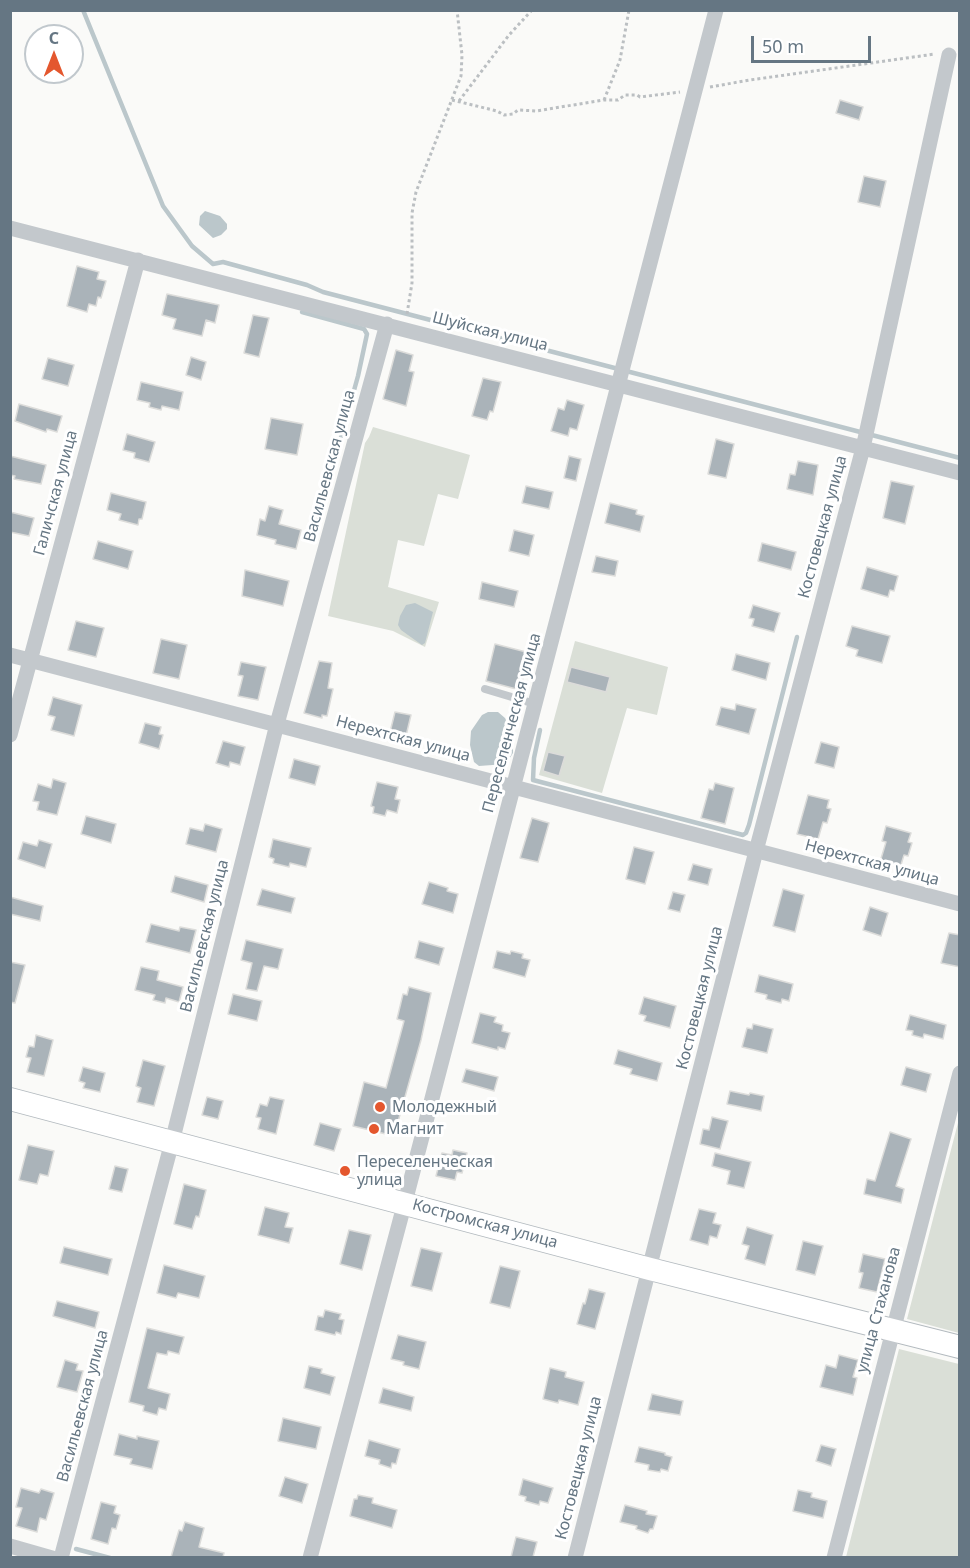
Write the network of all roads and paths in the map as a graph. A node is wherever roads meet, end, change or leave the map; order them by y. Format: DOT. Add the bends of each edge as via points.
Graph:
graph roads {
  1 [pos="457,10"];
  2 [pos="532,10"];
  3 [pos="629,10"];
  4 [pos="716,10"];
  5 [pos="949,55"];
  6 [pos="604,100"];
  7 [pos="459,102"];
  8 [pos="10,228"];
  9 [pos="138,260"];
  10 [pos="408,309"];
  11 [pos="387,324"];
  12 [pos="621,375"];
  13 [pos="865,439"];
  14 [pos="960,473"];
  15 [pos="10,655"];
  16 [pos="29,660"];
  17 [pos="485,689"];
  18 [pos="536,704"];
  19 [pos="277,724"];
  20 [pos="10,735"];
  21 [pos="514,788"];
  22 [pos="756,851"];
  23 [pos="960,904"];
  24 [pos="960,1073"];
  25 [pos="10,1099"];
  26 [pos="172,1142"];
  27 [pos="405,1202"];
  28 [pos="650,1269"];
  29 [pos="891,1331"];
  30 [pos="960,1347"];
  31 [pos="10,1546"];
  32 [pos="52,1557"];
  33 [pos="61,1557"];
  34 [pos="310,1557"];
  35 [pos="575,1557"];
  36 [pos="834,1557"];
  1 -- 10 [label="path" via="461,76 416,192"];
  2 -- 7 [label="path"];
  3 -- 6 [label="path" via="620,60"];
  4 -- 12 [label="street, Переселенческая улица"];
  5 -- 13 [label="street, Костовецкая улица"];
  8 -- 9 [label="street, Шуйская улица"];
  9 -- 11 [label="street, Шуйская улица"];
  9 -- 16 [label="street, Галичская улица"];
  11 -- 12 [label="street, Шуйская улица"];
  11 -- 19 [label="street, Васильевская улица"];
  12 -- 13 [label="street, Шуйская улица"];
  12 -- 18 [label="street, Переселенческая улица"];
  13 -- 14 [label="street, Шуйская улица"];
  13 -- 22 [label="street, Костовецкая улица"];
  15 -- 16 [label="street, Нерехтская улица"];
  16 -- 19 [label="street, Нерехтская улица"];
  16 -- 20 [label="street, Галичская улица"];
  17 -- 18 [label="lane"];
  18 -- 21 [label="street, Переселенческая улица"];
  19 -- 21 [label="street, Нерехтская улица"];
  19 -- 26 [label="street, Васильевская улица"];
  21 -- 22 [label="street, Нерехтская улица"];
  21 -- 27 [label="street, Переселенческая улица"];
  22 -- 23 [label="street, Нерехтская улица"];
  22 -- 28 [label="street, Костовецкая улица"];
  24 -- 29 [label="street, улица Стаханова"];
  25 -- 26 [label="street, Костромская улица"];
  26 -- 27 [label="street, Костромская улица"];
  26 -- 33 [label="street, Васильевская улица"];
  27 -- 28 [label="street, Костромская улица"];
  27 -- 34 [label="street, Переселенческая улица"];
  28 -- 29 [label="street, Костромская улица"];
  28 -- 35 [label="street, Костовецкая улица"];
  29 -- 30 [label="street, Костромская улица"];
  29 -- 36 [label="street, улица Стаханова"];
  31 -- 32 [label="street"];
}
